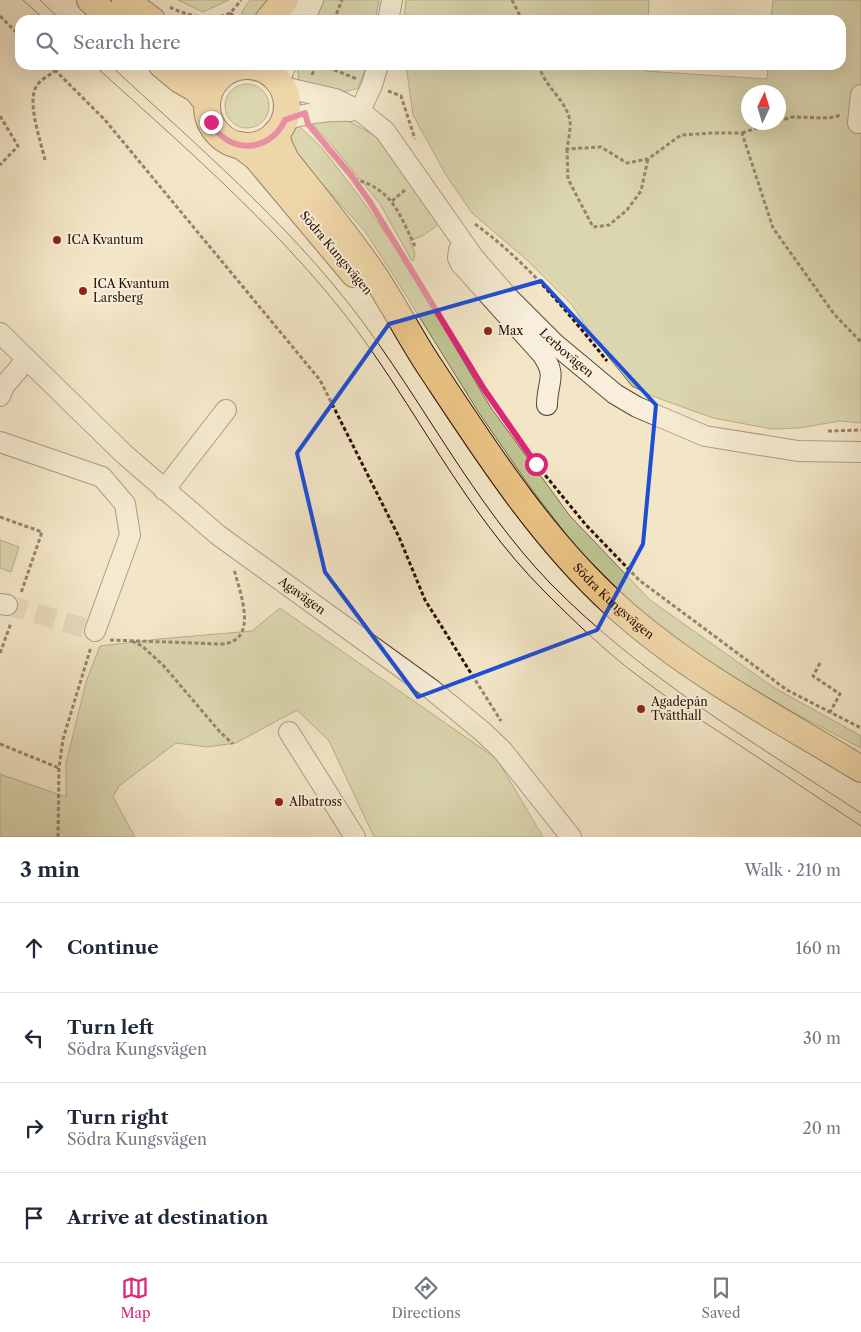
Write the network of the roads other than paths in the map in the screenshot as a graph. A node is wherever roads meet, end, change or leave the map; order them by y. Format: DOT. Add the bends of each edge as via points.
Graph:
graph roads {
  1 [pos="90,0"];
  2 [pos="116,0"];
  3 [pos="125,0"];
  4 [pos="285,0"];
  5 [pos="296,0"];
  6 [pos="313,0"];
  7 [pos="392,0"];
  8 [pos="160,13"];
  9 [pos="106,15"];
  10 [pos="132,15"];
  11 [pos="272,15"];
  12 [pos="288,15"];
  13 [pos="306,15"];
  14 [pos="389,15"];
  15 [pos="168,70"];
  16 [pos="238,70"];
  17 [pos="262,70"];
  18 [pos="376,70"];
  19 [pos="288,81"];
  20 [pos="207,102"];
  21 [pos="360,111"];
  22 [pos="289,122"];
  23 [pos="240,145"];
  24 [pos="464,244"];
  25 [pos="0,333"];
  26 [pos="27,359"];
  27 [pos="429,366"];
  28 [pos="0,396"];
  29 [pos="548,405"];
  30 [pos="226,410"];
  31 [pos="0,442"];
  32 [pos="861,452"];
  33 [pos="164,490"];
  34 [pos="99,638"];
  35 [pos="289,732"];
  36 [pos="861,769"];
  37 [pos="355,837"];
  38 [pos="571,837"];
  1 -- 9 [label="main road"];
  2 -- 10 [label="main road"];
  3 -- 8 [label="main road"];
  4 -- 11 [label="main road"];
  5 -- 12 [label="street"];
  6 -- 13 [label="street"];
  7 -- 14 [label="street"];
  15 -- 20 [label="main road" via="196,89"];
  16 -- 20 [label="main road" via="214,82"];
  17 -- 19 [label="main road"];
  18 -- 21 [label="street"];
  19 -- 21 [label="street, Lerbovägen"];
  19 -- 22 [label="main road, Södra Kungsvägen"];
  20 -- 23 [label="main road, Södra Kungsvägen" via="208,116 216,131"];
  21 -- 22 [label="street" via="332,110"];
  21 -- 24 [label="street, Lerbovägen" via="385,131"];
  22 -- 23 [label="main road" via="267,141"];
  22 -- 27 [label="main road, Södra Kungsvägen" via="279,145 286,160 375,276"];
  23 -- 27 [label="main road, Södra Kungsvägen" via="256,157"];
  24 -- 29 [label="street" via="458,254 461,264 549,363 552,376"];
  24 -- 32 [label="street, Lerbovägen" via="508,297 555,344 636,407 705,436 798,450"];
  25 -- 26 [label="street, Agavägen"];
  26 -- 28 [label="street" via="4,386"];
  26 -- 33 [label="street, Agavägen"];
  27 -- 36 [label="main road, Södra Kungsvägen" via="534,515 562,550 616,605 670,650 726,689"];
  30 -- 33 [label="street"];
  31 -- 34 [label="street" via="102,477 125,504 130,535"];
  33 -- 38 [label="street, Agavägen" via="218,535 431,689 483,732 502,750"];
  35 -- 37 [label="street"];
}
